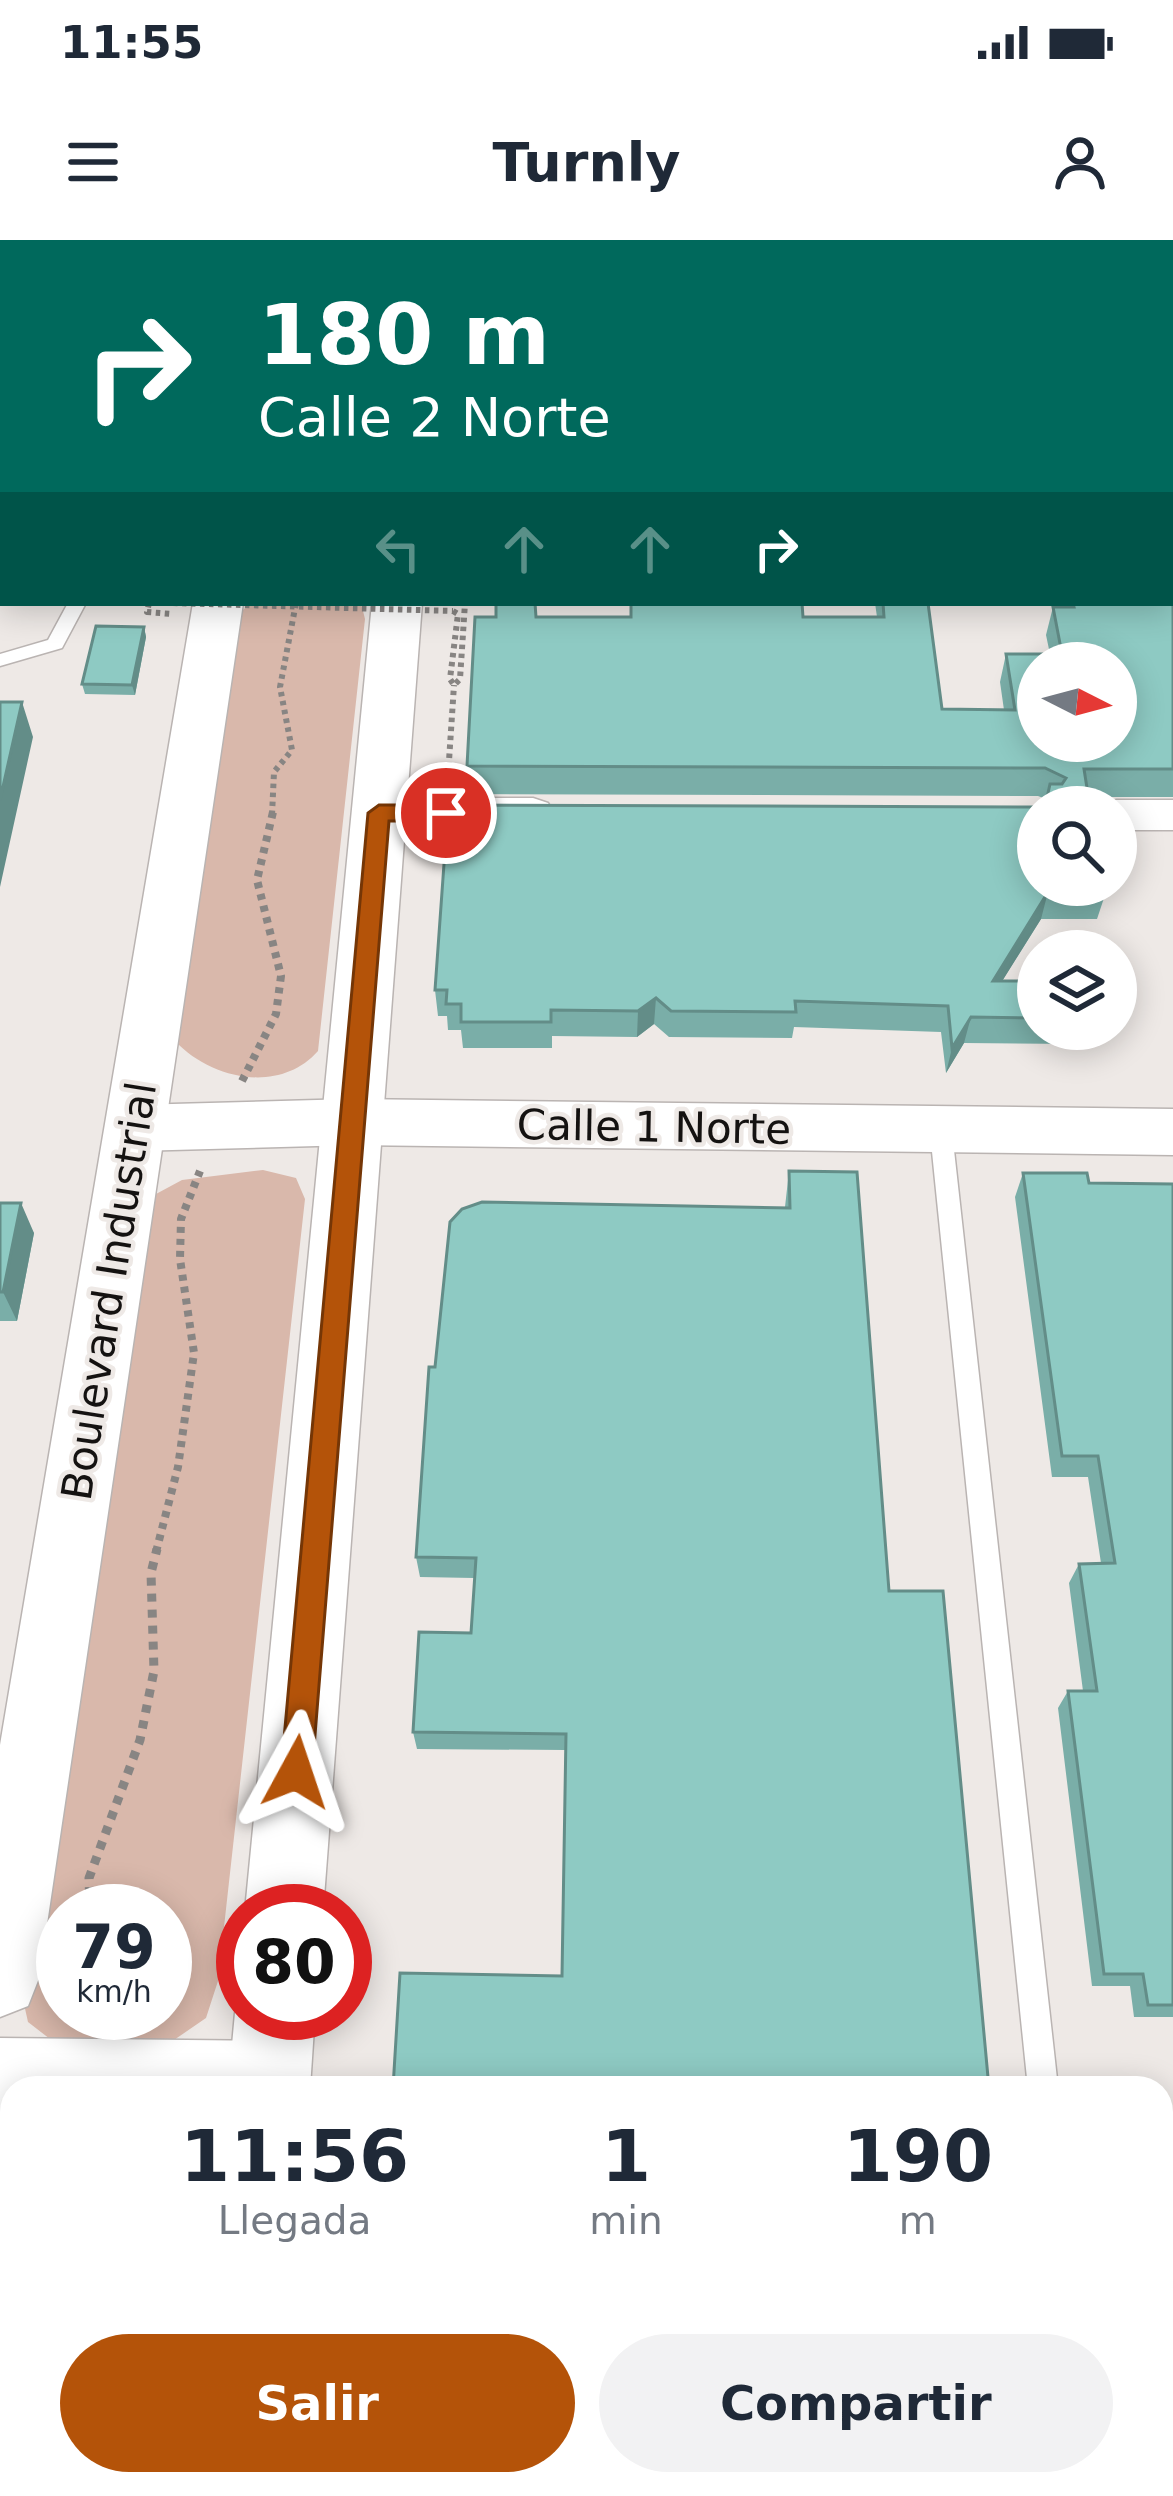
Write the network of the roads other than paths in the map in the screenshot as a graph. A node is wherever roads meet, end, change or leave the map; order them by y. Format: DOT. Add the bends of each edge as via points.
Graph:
graph roads {
  1 [pos="76,606"];
  2 [pos="218,606"];
  3 [pos="425,607"];
  4 [pos="0,660"];
  5 [pos="379,813"];
  6 [pos="564,814"];
  7 [pos="1137,815"];
  8 [pos="1173,815"];
  9 [pos="353,1122"];
  10 [pos="135,1128"];
  11 [pos="941,1132"];
  12 [pos="1173,1132"];
  13 [pos="286,1884"];
  14 [pos="0,1978"];
  15 [pos="271,2060"];
  16 [pos="16,2076"];
  17 [pos="1042,2076"];
  1 -- 4 [label="lane" via="55,644"];
  2 -- 10 [label="highway, Boulevard Industrial"];
  3 -- 5 [label="highway"];
  5 -- 6 [label="street"];
  5 -- 9 [label="highway"];
  7 -- 8 [label="street"];
  9 -- 10 [label="street, Calle 1 Norte"];
  9 -- 11 [label="street, Calle 1 Norte"];
  9 -- 13 [label="highway"];
  10 -- 14 [label="highway, Boulevard Industrial"];
  11 -- 12 [label="street, Calle 1 Norte"];
  11 -- 17 [label="lane"];
  15 -- 16 [label="street"];
}
